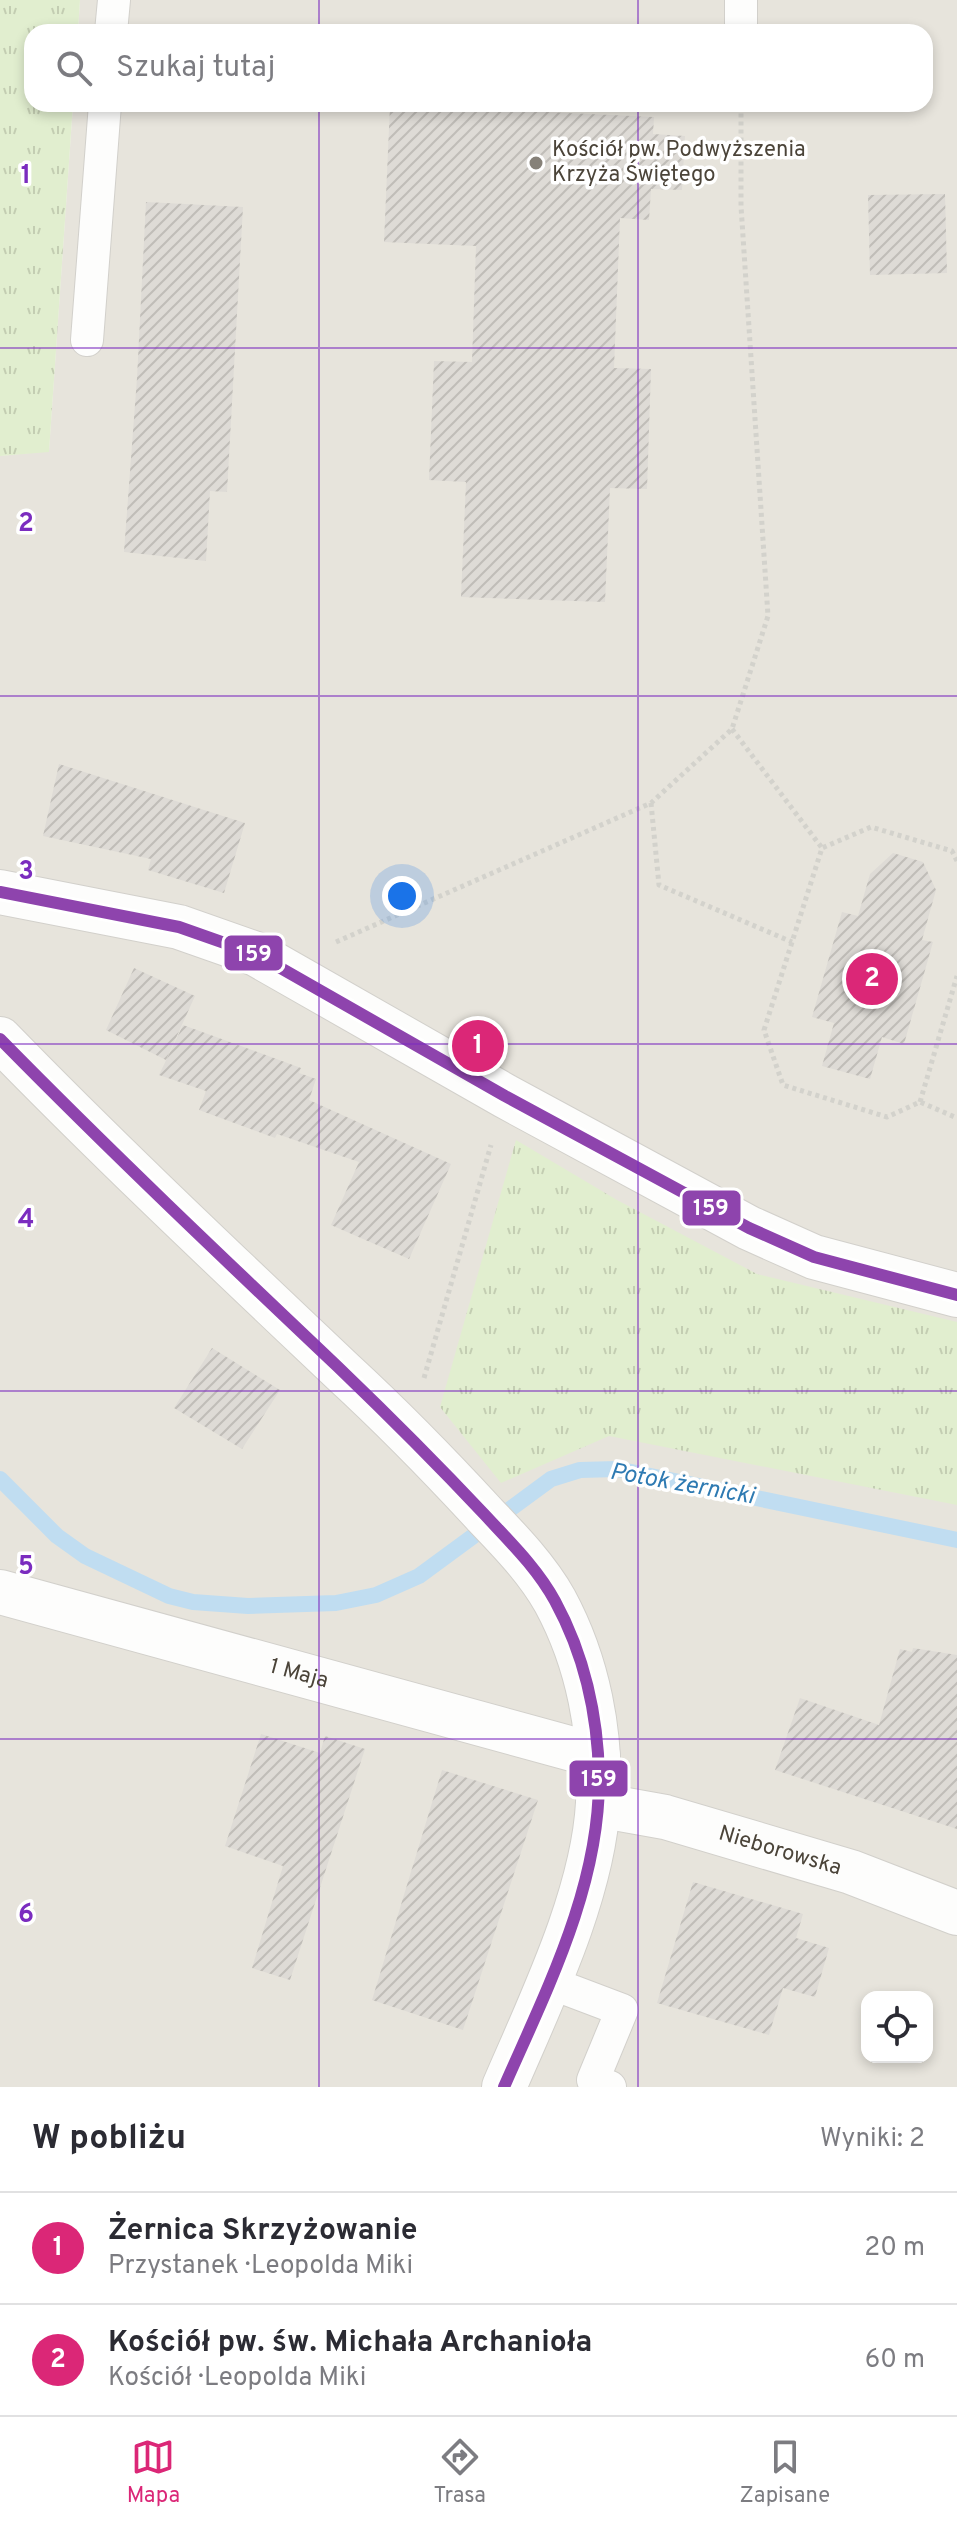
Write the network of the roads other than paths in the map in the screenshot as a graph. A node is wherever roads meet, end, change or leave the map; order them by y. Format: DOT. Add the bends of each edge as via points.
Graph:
graph roads {
  1 [pos="114,0"];
  2 [pos="112,24"];
  3 [pos="104,112"];
  4 [pos="87,340"];
  5 [pos="0,892"];
  6 [pos="0,1039"];
  7 [pos="957,1295"];
  8 [pos="0,1592"];
  9 [pos="598,1756"];
  10 [pos="598,1805"];
  11 [pos="957,1913"];
  12 [pos="548,1982"];
  13 [pos="504,2087"];
  14 [pos="610,2087"];
  1 -- 2 [label="lane"];
  3 -- 4 [label="lane"];
  5 -- 7 [label="street" via="179,927 223,941 280,966 505,1096 776,1241 814,1257"];
  6 -- 9 [label="street" via="408,1433 518,1550 554,1600 577,1651 592,1699"];
  8 -- 9 [label="street, 1 Maja"];
  9 -- 10 [label="street"];
  10 -- 11 [label="street, Nieborowska" via="665,1817 851,1872"];
  10 -- 12 [label="street" via="588,1868"];
  12 -- 13 [label="street"];
  12 -- 14 [label="lane" via="622,2010 593,2080"];
}
